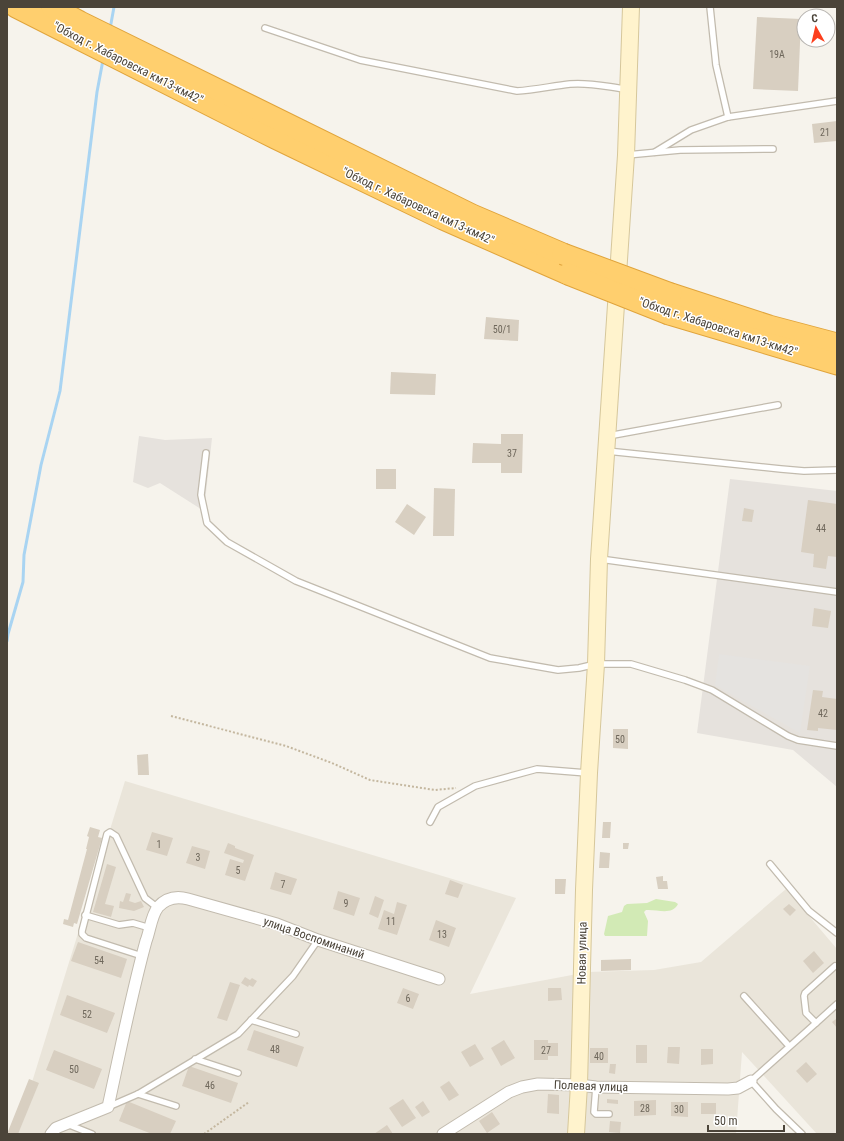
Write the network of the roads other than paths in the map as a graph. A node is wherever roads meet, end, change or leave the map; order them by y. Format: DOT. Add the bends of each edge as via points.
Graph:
graph roads {
  1 [pos="16,7"];
  2 [pos="52,7"];
  3 [pos="631,7"];
  4 [pos="710,7"];
  5 [pos="265,28"];
  6 [pos="79,30"];
  7 [pos="629,89"];
  8 [pos="837,101"];
  9 [pos="728,117"];
  10 [pos="774,149"];
  11 [pos="655,152"];
  12 [pos="626,155"];
  13 [pos="670,304"];
  14 [pos="837,344"];
  15 [pos="837,364"];
  16 [pos="778,405"];
  17 [pos="607,444"];
  18 [pos="206,453"];
  19 [pos="837,470"];
  20 [pos="599,559"];
  21 [pos="837,592"];
  22 [pos="596,664"];
  23 [pos="837,746"];
  24 [pos="589,773"];
  25 [pos="430,822"];
  26 [pos="770,864"];
  27 [pos="158,908"];
  28 [pos="86,915"];
  29 [pos="150,928"];
  30 [pos="837,933"];
  31 [pos="318,940"];
  32 [pos="142,956"];
  33 [pos="835,966"];
  34 [pos="439,979"];
  35 [pos="744,996"];
  36 [pos="837,1004"];
  37 [pos="251,1020"];
  38 [pos="816,1023"];
  39 [pos="296,1034"];
  40 [pos="790,1046"];
  41 [pos="195,1059"];
  42 [pos="238,1073"];
  43 [pos="751,1081"];
  44 [pos="579,1085"];
  45 [pos="596,1087"];
  46 [pos="138,1094"];
  47 [pos="176,1106"];
  48 [pos="108,1107"];
  49 [pos="609,1114"];
  50 [pos="66,1124"];
  51 [pos="51,1134"];
  52 [pos="92,1134"];
  53 [pos="443,1134"];
  54 [pos="576,1134"];
  55 [pos="802,1134"];
  1 -- 6 [label="highway, \"Обход г. Хабаровска км13-км42\""];
  2 -- 6 [label="highway, \"Обход г. Хабаровска км13-км42\""];
  3 -- 7 [label="main road, Новая улица"];
  4 -- 9 [label="lane" via="716,65"];
  5 -- 7 [label="lane" via="360,60 517,91 571,84"];
  6 -- 13 [label="highway, \"Обход г. Хабаровска км13-км42\", bridge" via="150,65 275,138 443,219"];
  7 -- 12 [label="main road, Новая улица"];
  8 -- 9 [label="lane"];
  9 -- 11 [label="lane" via="691,130"];
  10 -- 11 [label="lane"];
  11 -- 12 [label="lane"];
  12 -- 17 [label="main road, Новая улица"];
  13 -- 14 [label="highway, \"Обход г. Хабаровска км13-км42\""];
  13 -- 15 [label="highway, \"Обход г. Хабаровска км13-км42\""];
  16 -- 17 [label="lane"];
  17 -- 19 [label="lane" via="781,469"];
  17 -- 20 [label="main road, Новая улица"];
  18 -- 22 [label="lane" via="201,495 207,523 227,542 296,581 490,658 558,670"];
  20 -- 21 [label="lane"];
  20 -- 22 [label="main road, Новая улица"];
  22 -- 23 [label="lane" via="631,664 685,680 712,690 788,736"];
  22 -- 24 [label="main road, Новая улица"];
  24 -- 25 [label="lane" via="537,769 475,786 438,807"];
  24 -- 44 [label="main road, Новая улица"];
  26 -- 30 [label="lane" via="809,911"];
  27 -- 28 [label="lane" via="145,898 116,836 110,832 105,840"];
  27 -- 29 [label="street"];
  27 -- 31 [label="street, улица Воспоминаний" via="172,897 178,896 277,924"];
  28 -- 29 [label="lane" via="119,925 133,923"];
  28 -- 32 [label="lane" via="82,934 86,938"];
  29 -- 32 [label="street"];
  31 -- 34 [label="street, улица Воспоминаний"];
  31 -- 37 [label="lane" via="293,976"];
  32 -- 48 [label="street"];
  33 -- 38 [label="lane" via="804,996 806,1013"];
  35 -- 40 [label="lane"];
  36 -- 38 [label="lane"];
  37 -- 39 [label="lane"];
  37 -- 41 [label="lane" via="238,1034"];
  38 -- 40 [label="lane"];
  40 -- 43 [label="lane"];
  41 -- 42 [label="lane"];
  41 -- 46 [label="lane"];
  43 -- 45 [label="street, Полевая улица" via="738,1088 728,1089"];
  43 -- 55 [label="lane"];
  44 -- 45 [label="street, Полевая улица"];
  44 -- 53 [label="street, Полевая улица" via="538,1084 522,1087 496,1099"];
  44 -- 54 [label="main road, Новая улица"];
  45 -- 49 [label="lane" via="594,1112"];
  46 -- 47 [label="lane"];
  46 -- 48 [label="lane"];
  48 -- 50 [label="street"];
  50 -- 51 [label="street" via="56,1128"];
  50 -- 52 [label="lane"];
}
